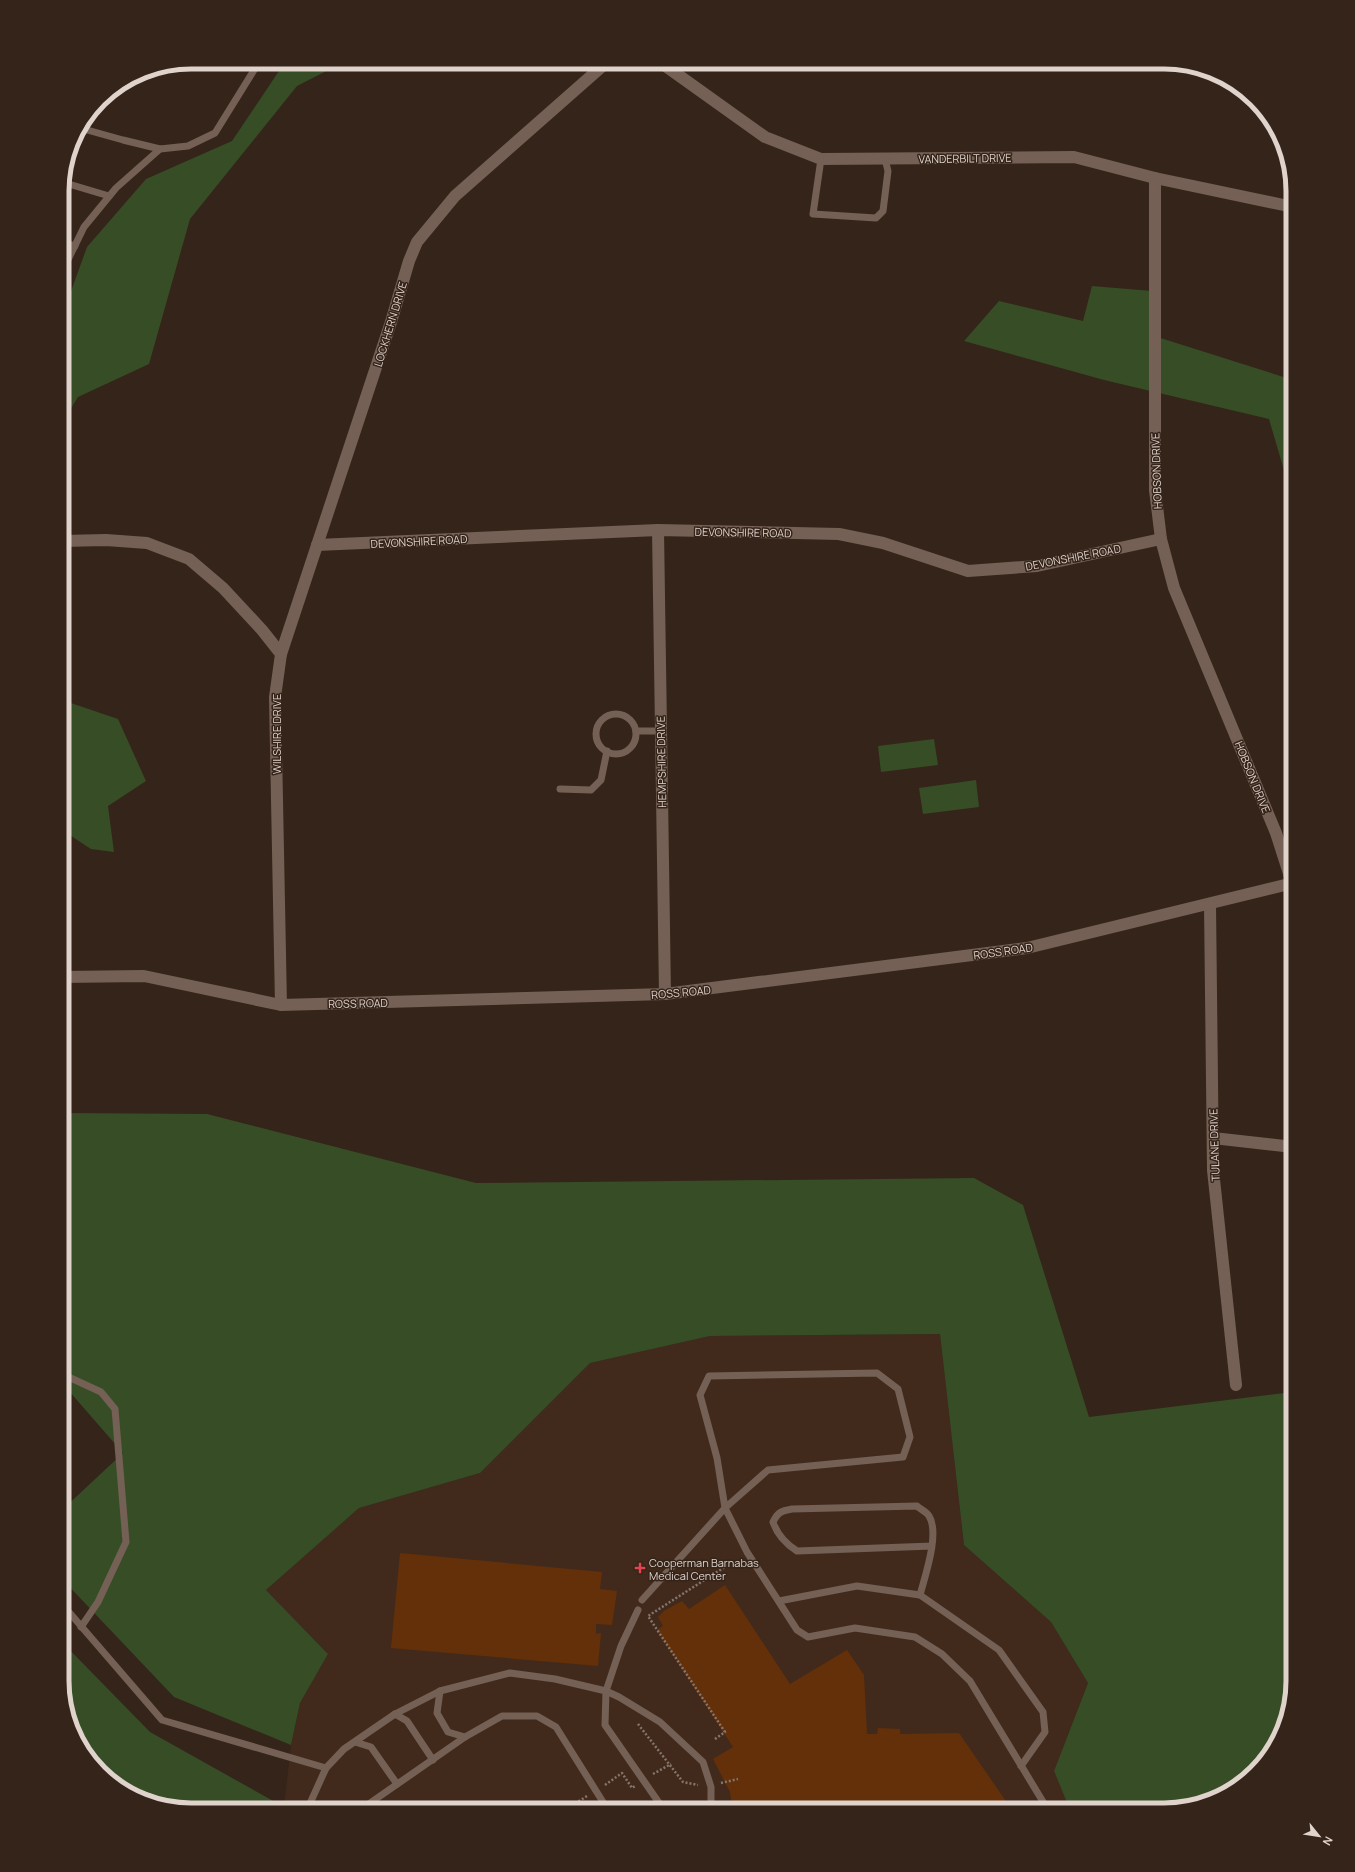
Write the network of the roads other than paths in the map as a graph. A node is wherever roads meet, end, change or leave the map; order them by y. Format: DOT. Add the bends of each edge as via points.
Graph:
graph roads {
  1 [pos="255,69"];
  2 [pos="599,69"];
  3 [pos="670,69"];
  4 [pos="85,129"];
  5 [pos="160,149"];
  6 [pos="821,159"];
  7 [pos="885,159"];
  8 [pos="1155,178"];
  9 [pos="69,184"];
  10 [pos="109,196"];
  11 [pos="1286,206"];
  12 [pos="69,244"];
  13 [pos="75,246"];
  14 [pos="69,258"];
  15 [pos="658,530"];
  16 [pos="1161,539"];
  17 [pos="69,541"];
  18 [pos="317,545"];
  19 [pos="281,654"];
  20 [pos="636,731"];
  21 [pos="661,731"];
  22 [pos="607,751"];
  23 [pos="560,789"];
  24 [pos="1286,864"];
  25 [pos="1286,885"];
  26 [pos="1210,904"];
  27 [pos="69,977"];
  28 [pos="665,994"];
  29 [pos="281,1005"];
  30 [pos="1213,1138"];
  31 [pos="1286,1146"];
  32 [pos="69,1377"];
  33 [pos="1236,1385"];
  34 [pos="725,1508"];
  35 [pos="932,1546"];
  36 [pos="920,1595"];
  37 [pos="642,1600"];
  38 [pos="778,1601"];
  39 [pos="638,1610"];
  40 [pos="69,1612"];
  41 [pos="81,1627"];
  42 [pos="440,1691"];
  43 [pos="606,1691"];
  44 [pos="395,1714"];
  45 [pos="465,1737"];
  46 [pos="355,1742"];
  47 [pos="433,1760"];
  48 [pos="1021,1766"];
  49 [pos="326,1768"];
  50 [pos="397,1784"];
  51 [pos="310,1803"];
  52 [pos="370,1803"];
  53 [pos="604,1803"];
  54 [pos="659,1803"];
  55 [pos="711,1803"];
  56 [pos="1044,1803"];
  1 -- 5 [label="lane" via="215,133 188,146"];
  2 -- 18 [label="street, LOCKHERN DRIVE" via="456,196 417,242"];
  3 -- 6 [label="street, VANDERBILT DRIVE" via="765,137"];
  4 -- 5 [label="lane"];
  5 -- 10 [label="lane"];
  6 -- 7 [label="street, VANDERBILT DRIVE"];
  6 -- 7 [label="lane" via="814,214 876,218 883,211 888,171"];
  7 -- 8 [label="street, VANDERBILT DRIVE" via="1074,157"];
  8 -- 11 [label="street, VANDERBILT DRIVE"];
  8 -- 16 [label="street, HOBSON DRIVE" via="1155,490"];
  9 -- 10 [label="lane"];
  10 -- 13 [label="lane" via="84,227"];
  12 -- 13 [label="lane"];
  13 -- 14 [label="lane"];
  15 -- 16 [label="street, DEVONSHIRE ROAD" via="838,534 882,543 968,571 1037,566"];
  15 -- 18 [label="street, DEVONSHIRE ROAD"];
  15 -- 21 [label="street, HEMPSHIRE DRIVE"];
  16 -- 24 [label="street, HOBSON DRIVE" via="1174,588 1276,833"];
  17 -- 19 [label="street" via="147,543 189,559 223,588"];
  18 -- 19 [label="street, LOCKHERN DRIVE"];
  19 -- 29 [label="street, WILSHIRE DRIVE" via="275,697"];
  20 -- 21 [label="lane"];
  20 -- 22 [label="lane" via="629,748 618,754"];
  20 -- 22 [label="lane" via="626,717 614,714 607,716 598,724 596,737 602,748"];
  21 -- 28 [label="street, HEMPSHIRE DRIVE"];
  22 -- 23 [label="lane" via="602,780 591,790"];
  25 -- 26 [label="street, ROSS ROAD"];
  26 -- 28 [label="street, ROSS ROAD" via="1027,948"];
  26 -- 30 [label="street, TULANE DRIVE"];
  27 -- 29 [label="street, ROSS ROAD" via="144,976"];
  28 -- 29 [label="street, ROSS ROAD"];
  30 -- 31 [label="street"];
  30 -- 33 [label="street, TULANE DRIVE" via="1213,1170"];
  32 -- 41 [label="lane" via="101,1392 115,1409 126,1542 98,1602"];
  34 -- 34 [label="lane" via="717,1458 700,1395 709,1376 877,1372 898,1389 910,1437 903,1457 768,1470"];
  34 -- 37 [label="lane"];
  34 -- 38 [label="lane" via="747,1552"];
  35 -- 35 [label="lane" via="934,1535 929,1516 917,1506 792,1509 777,1513 773,1522 776,1532 797,1551"];
  35 -- 36 [label="lane"];
  36 -- 38 [label="lane" via="857,1586"];
  36 -- 48 [label="lane" via="998,1650 1043,1712 1045,1732"];
  38 -- 48 [label="lane" via="797,1630 808,1637 855,1628 915,1637 942,1654 970,1681"];
  39 -- 43 [label="lane" via="621,1646"];
  40 -- 41 [label="lane"];
  41 -- 49 [label="lane" via="162,1720"];
  42 -- 43 [label="lane" via="510,1673 555,1679"];
  42 -- 44 [label="lane"];
  42 -- 45 [label="lane" via="437,1713 448,1732"];
  43 -- 54 [label="lane" via="604,1725"];
  43 -- 55 [label="lane" via="660,1722 703,1762 710,1785"];
  44 -- 46 [label="lane"];
  44 -- 47 [label="lane" via="407,1721"];
  45 -- 47 [label="lane"];
  45 -- 53 [label="lane" via="502,1716 537,1716 556,1727"];
  46 -- 49 [label="lane" via="344,1749"];
  46 -- 50 [label="lane" via="371,1747"];
  47 -- 50 [label="lane"];
  48 -- 56 [label="lane"];
  49 -- 51 [label="lane"];
  50 -- 52 [label="lane"];
}
